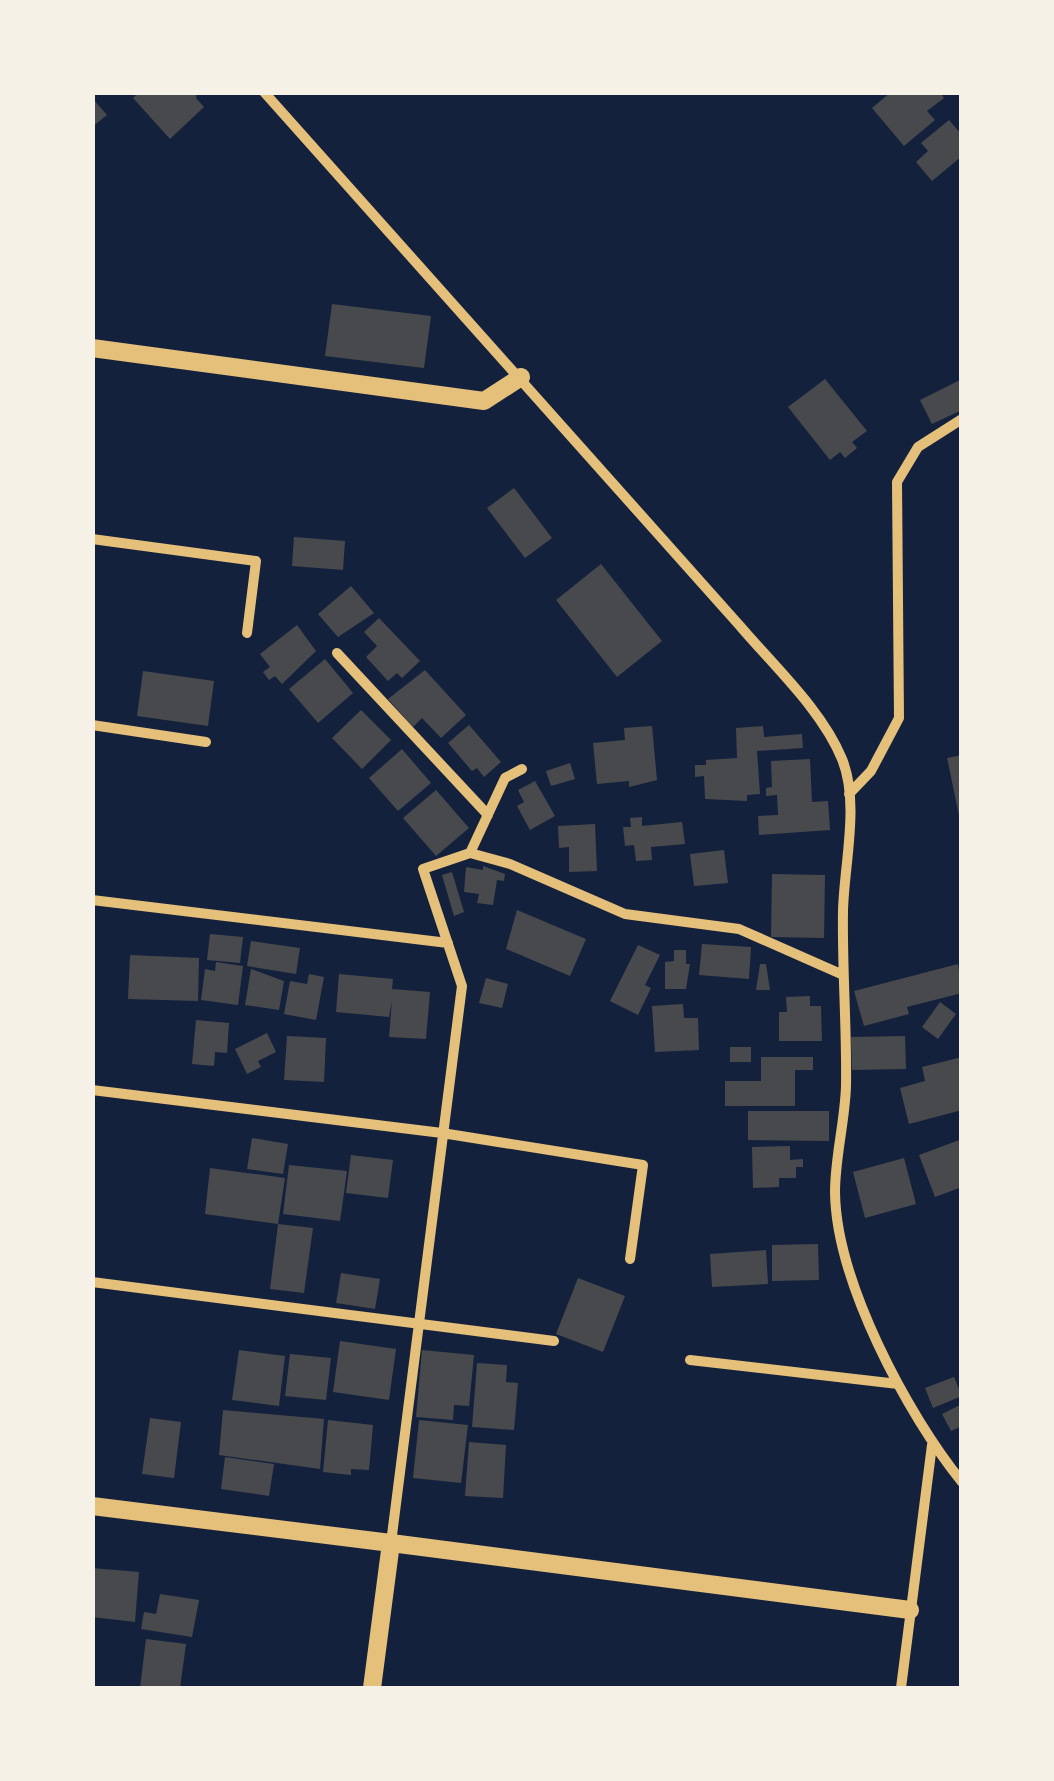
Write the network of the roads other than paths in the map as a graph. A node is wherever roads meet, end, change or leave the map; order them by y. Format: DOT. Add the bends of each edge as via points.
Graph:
graph roads {
  1 [pos="264,92"];
  2 [pos="92,348"];
  3 [pos="521,376"];
  4 [pos="962,419"];
  5 [pos="92,539"];
  6 [pos="247,633"];
  7 [pos="337,653"];
  8 [pos="92,726"];
  9 [pos="206,742"];
  10 [pos="522,769"];
  11 [pos="849,794"];
  12 [pos="488,814"];
  13 [pos="470,853"];
  14 [pos="92,900"];
  15 [pos="448,944"];
  16 [pos="842,974"];
  17 [pos="92,1090"];
  18 [pos="442,1133"];
  19 [pos="630,1259"];
  20 [pos="92,1282"];
  21 [pos="416,1324"];
  22 [pos="554,1341"];
  23 [pos="690,1360"];
  24 [pos="898,1384"];
  25 [pos="932,1445"];
  26 [pos="962,1482"];
  27 [pos="92,1506"];
  28 [pos="392,1543"];
  29 [pos="910,1610"];
  30 [pos="372,1688"];
  31 [pos="901,1688"];
  1 -- 3 [label="street"];
  2 -- 3 [label="street" via="484,401"];
  3 -- 11 [label="street" via="803,700 842,760"];
  4 -- 11 [label="street" via="918,447 897,482 899,718 871,771"];
  5 -- 6 [label="street" via="256,560"];
  7 -- 12 [label="street"];
  8 -- 9 [label="street"];
  10 -- 12 [label="street" via="505,778"];
  11 -- 16 [label="street"];
  12 -- 13 [label="street"];
  13 -- 15 [label="street" via="423,869"];
  13 -- 16 [label="street" via="625,914 738,928"];
  14 -- 15 [label="street"];
  15 -- 18 [label="street" via="462,986"];
  16 -- 24 [label="street" via="846,1088 835,1195 853,1283"];
  17 -- 18 [label="street"];
  18 -- 19 [label="street" via="643,1166"];
  18 -- 21 [label="street"];
  20 -- 21 [label="street"];
  21 -- 22 [label="street"];
  21 -- 28 [label="street"];
  23 -- 24 [label="street"];
  24 -- 25 [label="street"];
  25 -- 26 [label="street"];
  25 -- 29 [label="street"];
  27 -- 28 [label="street"];
  28 -- 29 [label="street"];
  28 -- 30 [label="street"];
  29 -- 31 [label="street"];
}
